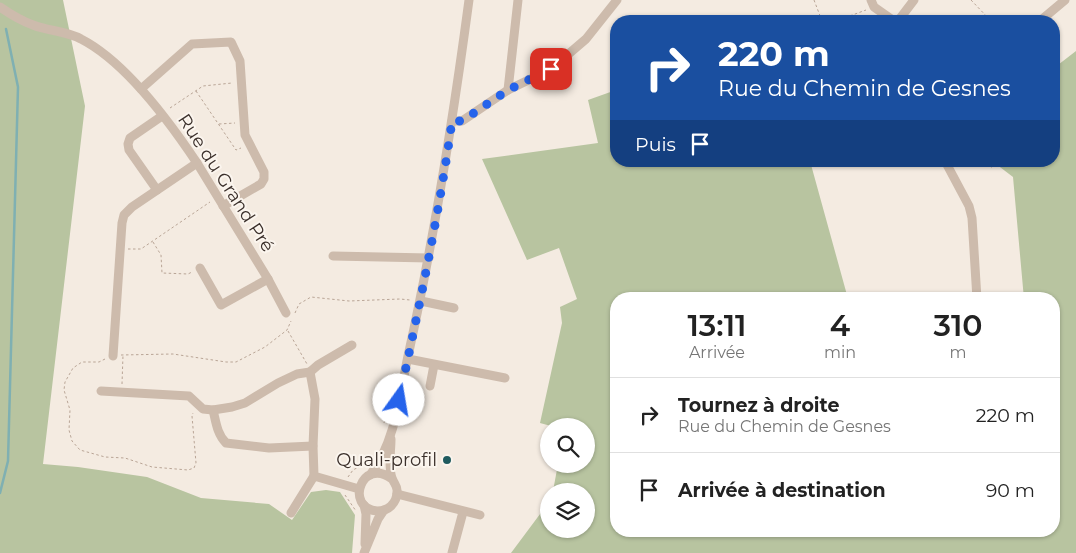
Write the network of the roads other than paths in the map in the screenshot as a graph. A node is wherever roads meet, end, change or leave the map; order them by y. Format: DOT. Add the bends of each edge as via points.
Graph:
graph roads {
  1 [pos="469,0"];
  2 [pos="518,0"];
  3 [pos="617,0"];
  4 [pos="914,0"];
  5 [pos="1066,0"];
  6 [pos="872,3"];
  7 [pos="0,7"];
  8 [pos="887,15"];
  9 [pos="903,15"];
  10 [pos="1047,15"];
  11 [pos="141,89"];
  12 [pos="508,90"];
  13 [pos="162,115"];
  14 [pos="452,121"];
  15 [pos="197,163"];
  16 [pos="947,167"];
  17 [pos="157,190"];
  18 [pos="223,206"];
  19 [pos="333,256"];
  20 [pos="428,258"];
  21 [pos="200,268"];
  22 [pos="268,279"];
  23 [pos="977,292"];
  24 [pos="421,301"];
  25 [pos="454,308"];
  26 [pos="286,313"];
  27 [pos="352,345"];
  28 [pos="113,356"];
  29 [pos="408,359"];
  30 [pos="434,364"];
  31 [pos="310,372"];
  32 [pos="505,378"];
  33 [pos="430,386"];
  34 [pos="101,391"];
  35 [pos="213,410"];
  36 [pos="390,436"];
  37 [pos="313,446"];
  38 [pos="370,474"];
  39 [pos="314,476"];
  40 [pos="392,479"];
  41 [pos="359,489"];
  42 [pos="397,494"];
  43 [pos="364,505"];
  44 [pos="384,510"];
  45 [pos="463,512"];
  46 [pos="291,513"];
  47 [pos="480,515"];
  48 [pos="364,550"];
  49 [pos="452,553"];
  1 -- 14 [label="street"];
  2 -- 12 [label="street"];
  3 -- 12 [label="street" via="586,39 551,69"];
  4 -- 9 [label="street"];
  5 -- 10 [label="street"];
  6 -- 8 [label="street"];
  7 -- 11 [label="street, Rue du Grand Pré" via="32,25 79,38 105,54"];
  11 -- 13 [label="street, Rue du Grand Pré"];
  11 -- 18 [label="street" via="192,44 231,42 240,60 245,135 264,172 264,179 261,184"];
  12 -- 14 [label="street" via="462,121"];
  13 -- 15 [label="street, Rue du Grand Pré"];
  13 -- 17 [label="street" via="130,138 128,144"];
  14 -- 20 [label="street"];
  15 -- 17 [label="street"];
  15 -- 18 [label="street, Rue du Grand Pré"];
  16 -- 23 [label="street" via="969,206 972,218"];
  17 -- 28 [label="street" via="124,215"];
  18 -- 22 [label="street, Rue du Grand Pré"];
  19 -- 20 [label="street"];
  20 -- 24 [label="street"];
  21 -- 22 [label="street" via="221,306"];
  22 -- 26 [label="street, Rue du Grand Pré"];
  24 -- 25 [label="street"];
  24 -- 29 [label="street"];
  27 -- 31 [label="street"];
  29 -- 30 [label="street"];
  29 -- 36 [label="street"];
  30 -- 32 [label="street"];
  30 -- 33 [label="street"];
  31 -- 35 [label="street" via="278,383 245,403"];
  31 -- 37 [label="street" via="315,399"];
  34 -- 35 [label="street" via="188,396 203,410"];
  35 -- 37 [label="street" via="218,431 226,443 269,448"];
  36 -- 38 [label="street" via="380,461"];
  36 -- 40 [label="street"];
  37 -- 39 [label="street"];
  38 -- 40 [label="street" via="382,473"];
  38 -- 41 [label="street"];
  39 -- 41 [label="street"];
  39 -- 46 [label="street"];
  40 -- 42 [label="street"];
  41 -- 43 [label="street"];
  42 -- 44 [label="street" via="392,505"];
  42 -- 45 [label="street"];
  43 -- 44 [label="street" via="374,511"];
  43 -- 48 [label="street"];
  44 -- 48 [label="street"];
  45 -- 47 [label="street"];
  45 -- 49 [label="street"];
}
